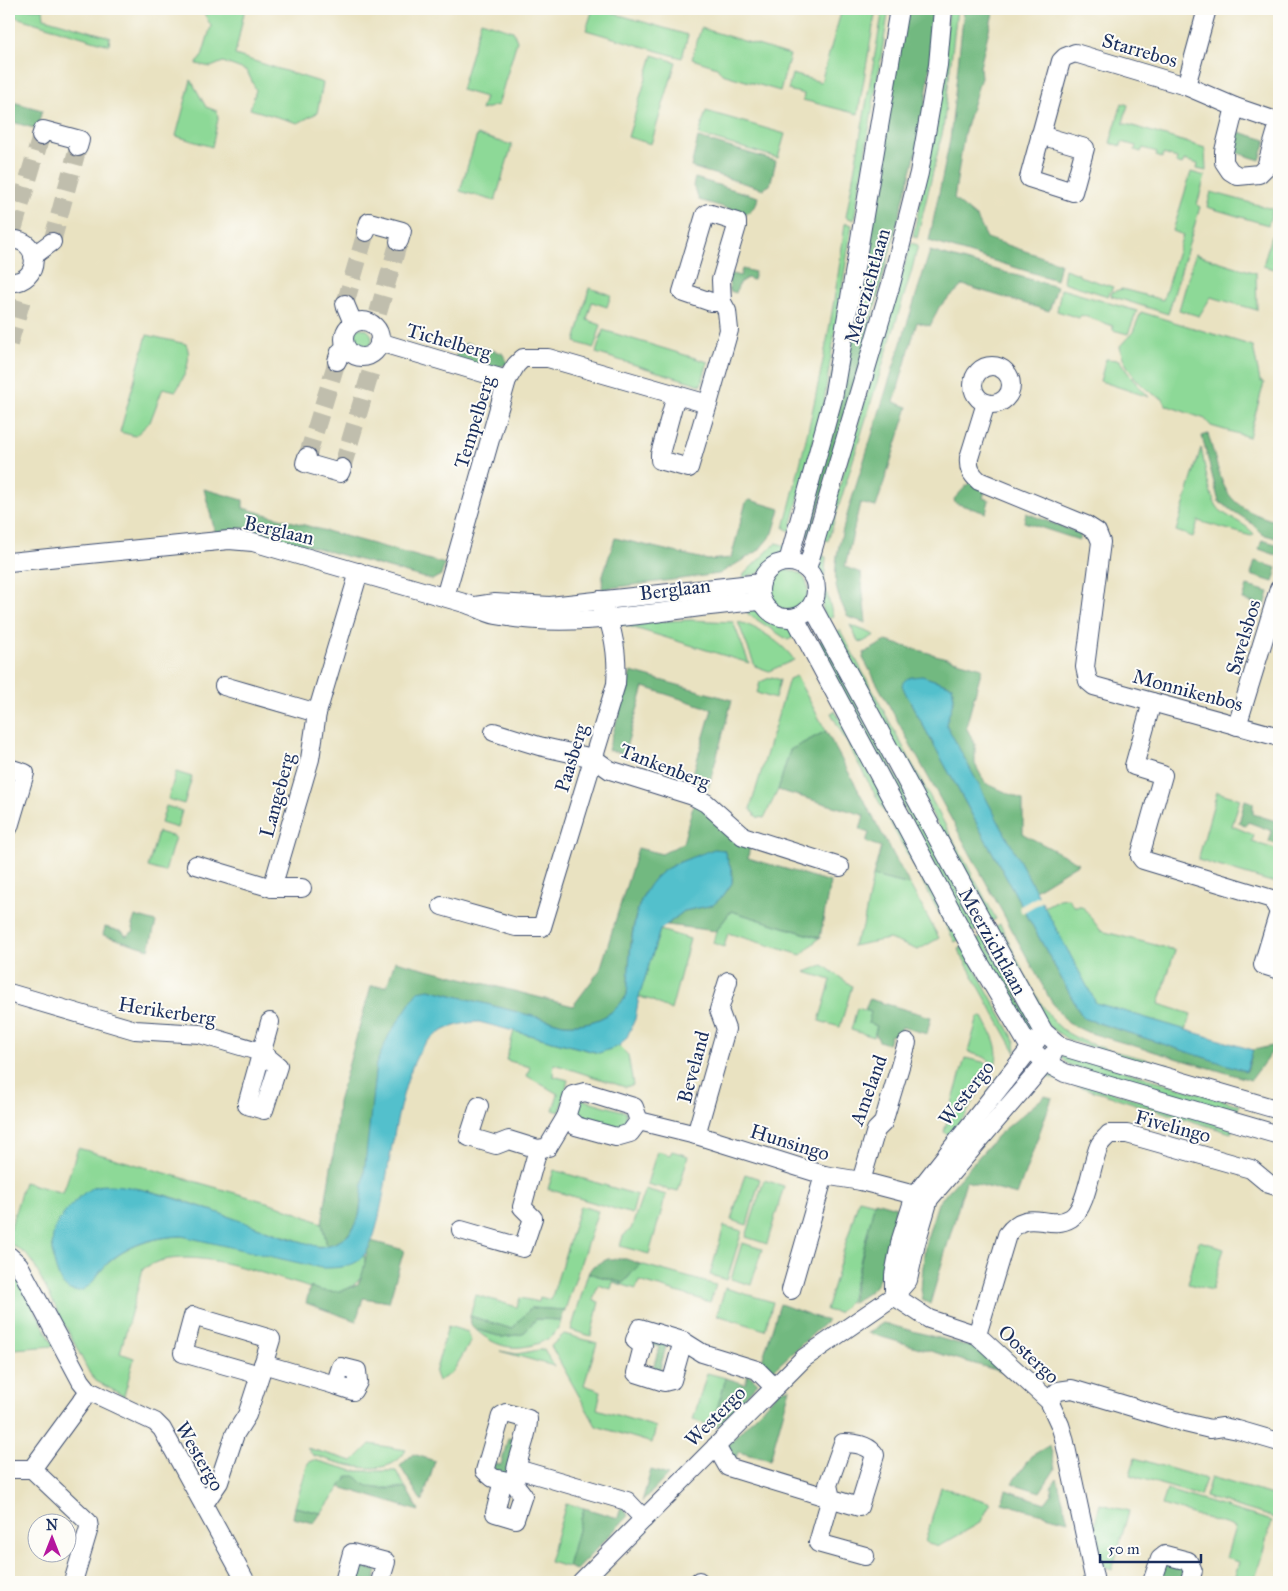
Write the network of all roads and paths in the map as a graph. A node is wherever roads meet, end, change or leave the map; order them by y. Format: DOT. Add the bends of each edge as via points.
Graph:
graph roads {
  1 [pos="899,9"];
  2 [pos="943,9"];
  3 [pos="1208,9"];
  4 [pos="1186,86"];
  5 [pos="1235,107"];
  6 [pos="1279,122"];
  7 [pos="1040,135"];
  8 [pos="41,136"];
  9 [pos="78,147"];
  10 [pos="366,232"];
  11 [pos="10,237"];
  12 [pos="399,241"];
  13 [pos="52,242"];
  14 [pos="33,256"];
  15 [pos="29,274"];
  16 [pos="9,282"];
  17 [pos="23,296"];
  18 [pos="722,302"];
  19 [pos="345,304"];
  20 [pos="353,323"];
  21 [pos="374,356"];
  22 [pos="507,380"];
  23 [pos="676,395"];
  24 [pos="986,403"];
  25 [pos="708,404"];
  26 [pos="307,457"];
  27 [pos="342,468"];
  28 [pos="9,562"];
  29 [pos="788,562"];
  30 [pos="807,569"];
  31 [pos="359,572"];
  32 [pos="761,583"];
  33 [pos="1279,589"];
  34 [pos="445,597"];
  35 [pos="600,600"];
  36 [pos="762,601"];
  37 [pos="475,606"];
  38 [pos="812,606"];
  39 [pos="609,618"];
  40 [pos="794,618"];
  41 [pos="224,686"];
  42 [pos="1152,702"];
  43 [pos="317,713"];
  44 [pos="1237,726"];
  45 [pos="494,732"];
  46 [pos="1279,738"];
  47 [pos="593,758"];
  48 [pos="9,768"];
  49 [pos="9,827"];
  50 [pos="196,865"];
  51 [pos="840,867"];
  52 [pos="272,888"];
  53 [pos="302,888"];
  54 [pos="442,906"];
  55 [pos="1279,912"];
  56 [pos="1279,970"];
  57 [pos="728,981"];
  58 [pos="9,993"];
  59 [pos="270,1022"];
  60 [pos="1044,1032"];
  61 [pos="907,1043"];
  62 [pos="1060,1046"];
  63 [pos="1030,1048"];
  64 [pos="1046,1063"];
  65 [pos="479,1106"];
  66 [pos="1279,1110"];
  67 [pos="566,1117"];
  68 [pos="639,1121"];
  69 [pos="1279,1135"];
  70 [pos="696,1136"];
  71 [pos="538,1149"];
  72 [pos="824,1175"];
  73 [pos="861,1181"];
  74 [pos="1279,1187"];
  75 [pos="922,1197"];
  76 [pos="461,1230"];
  77 [pos="9,1256"];
  78 [pos="791,1290"];
  79 [pos="894,1296"];
  80 [pos="977,1335"];
  81 [pos="683,1341"];
  82 [pos="262,1370"];
  83 [pos="334,1385"];
  84 [pos="774,1387"];
  85 [pos="89,1391"];
  86 [pos="1049,1401"];
  87 [pos="1279,1442"];
  88 [pos="716,1446"];
  89 [pos="9,1469"];
  90 [pos="32,1469"];
  91 [pos="512,1478"];
  92 [pos="204,1504"];
  93 [pos="644,1519"];
  94 [pos="865,1556"];
  95 [pos="73,1582"];
  96 [pos="246,1582"];
  97 [pos="344,1582"];
  98 [pos="380,1582"];
  99 [pos="581,1582"];
  100 [pos="1095,1582"];
  101 [pos="1152,1582"];
  102 [pos="1189,1582"];
  1 -- 29 [label="street, Meerzichtlaan" via="833,398"];
  2 -- 30 [label="street, Meerzichtlaan" via="938,65 919,173 891,284"];
  3 -- 4 [label="street"];
  4 -- 5 [label="street, Starrebos"];
  4 -- 7 [label="street, Starrebos" via="1075,53 1069,55 1061,61"];
  5 -- 6 [label="street, Starrebos"];
  5 -- 6 [label="street" via="1224,162 1238,176 1259,174 1266,166"];
  8 -- 9 [label="street" via="42,130 80,140"];
  10 -- 12 [label="street" via="369,222 402,232"];
  11 -- 14 [label="street" via="27,245"];
  13 -- 14 [label="street"];
  14 -- 15 [label="street"];
  15 -- 16 [label="street"];
  15 -- 17 [label="street"];
  18 -- 18 [label="street" via="721,280 737,222 708,214 705,215 682,292 711,302"];
  18 -- 25 [label="street" via="727,311 729,330"];
  19 -- 20 [label="street"];
  20 -- 21 [label="street" via="375,319 378,331"];
  20 -- 21 [label="street, Tichelberg" via="346,331 341,355"];
  21 -- 22 [label="street, Tichelberg"];
  22 -- 23 [label="street, Tempelberg" via="523,358 536,356"];
  22 -- 34 [label="street, Tempelberg"];
  23 -- 25 [label="street, Tempelberg"];
  23 -- 25 [label="street" via="660,460 679,466 689,468"];
  24 -- 42 [label="street, Monnikenbos" via="969,458 968,466 973,476 1097,532 1102,542 1085,667 1088,681 1094,686"];
  26 -- 27 [label="street" via="305,463 340,473"];
  28 -- 31 [label="street, Berglaan" via="229,540 253,542"];
  29 -- 30 [label="street"];
  29 -- 32 [label="street" via="771,568"];
  30 -- 38 [label="street" via="816,583"];
  31 -- 34 [label="street, Berglaan"];
  31 -- 43 [label="street, Langeberg"];
  32 -- 35 [label="street, Berglaan"];
  32 -- 36 [label="street"];
  33 -- 44 [label="street, Savelsbos"];
  34 -- 37 [label="street, Berglaan"];
  35 -- 37 [label="street, Berglaan" via="550,606 495,603"];
  35 -- 39 [label="street, Paasberg"];
  36 -- 39 [label="street, Berglaan"];
  36 -- 40 [label="street" via="775,616"];
  37 -- 39 [label="street, Berglaan" via="494,615 550,622"];
  38 -- 40 [label="street"];
  38 -- 60 [label="street, Meerzichtlaan"];
  39 -- 47 [label="street, Paasberg" via="617,653 616,684"];
  40 -- 63 [label="street, Meerzichtlaan" via="975,955"];
  41 -- 43 [label="street"];
  42 -- 44 [label="street, Monnikenbos"];
  42 -- 55 [label="street" via="1134,766 1163,775 1140,856 1143,860 1272,899"];
  43 -- 52 [label="street, Langeberg" via="310,758"];
  44 -- 46 [label="street, Monnikenbos"];
  45 -- 47 [label="street, Tankenberg"];
  47 -- 51 [label="street, Tankenberg" via="610,770 693,796 706,803 743,836 754,841"];
  47 -- 54 [label="street, Paasberg" via="542,927 516,927"];
  48 -- 49 [label="street" via="25,773"];
  50 -- 52 [label="street"];
  52 -- 53 [label="street"];
  55 -- 56 [label="street" via="1263,965"];
  57 -- 70 [label="street, Beveland" via="720,1010 726,1029"];
  58 -- 59 [label="street, Herikerberg" via="135,1030 200,1034 261,1052"];
  60 -- 62 [label="street, Meerzichtlaan"];
  60 -- 63 [label="street, Westergo"];
  61 -- 73 [label="street, Ameland" via="884,1123 876,1130"];
  62 -- 64 [label="street, Westergo"];
  62 -- 66 [label="street, Meerzichtlaan"];
  63 -- 64 [label="street, Meerzichtlaan"];
  63 -- 75 [label="street, Westergo"];
  64 -- 69 [label="street, Meerzichtlaan" via="1065,1073"];
  64 -- 75 [label="street, Westergo"];
  65 -- 71 [label="street" via="469,1137 496,1145 509,1140"];
  67 -- 68 [label="street" via="576,1126 616,1137 630,1133"];
  67 -- 68 [label="street" via="573,1095 585,1092 634,1107"];
  67 -- 71 [label="street" via="548,1147"];
  68 -- 70 [label="street, Hunsingo"];
  70 -- 72 [label="street, Hunsingo"];
  71 -- 76 [label="street" via="522,1207 532,1218 523,1248"];
  72 -- 73 [label="street, Hunsingo"];
  72 -- 78 [label="street"];
  73 -- 75 [label="street, Hunsingo"];
  74 -- 80 [label="street, Fivelingo" via="1269,1184 1251,1169 1127,1134 1109,1134 1100,1144 1081,1206 1072,1218 1060,1222 1024,1220 1013,1226 1007,1235"];
  75 -- 79 [label="street, Westergo" via="908,1280"];
  77 -- 85 [label="street" via="19,1265"];
  79 -- 80 [label="street, Oostergo" via="929,1320"];
  79 -- 84 [label="street, Westergo" via="804,1358"];
  80 -- 86 [label="street, Oostergo"];
  81 -- 84 [label="street" via="702,1353 757,1370"];
  82 -- 82 [label="street" via="183,1353 194,1316 271,1339"];
  82 -- 83 [label="street"];
  82 -- 92 [label="street" via="219,1482"];
  84 -- 88 [label="street, Westergo"];
  85 -- 90 [label="street"];
  85 -- 92 [label="street, Westergo" via="155,1422"];
  86 -- 87 [label="street" via="1058,1391 1072,1389 1192,1425 1210,1429 1223,1427"];
  86 -- 100 [label="street, Oostergo" via="1064,1438"];
  88 -- 93 [label="street, Westergo"];
  88 -- 94 [label="street" via="728,1467 831,1498 818,1543"];
  89 -- 90 [label="street"];
  90 -- 95 [label="street" via="88,1522"];
  91 -- 93 [label="street" via="627,1501"];
  92 -- 96 [label="street, Westergo"];
  93 -- 99 [label="street, Westergo"];
  97 -- 98 [label="street" via="352,1553 386,1562"];
  101 -- 102 [label="street" via="1160,1559 1165,1555 1188,1561 1192,1571"];
}
